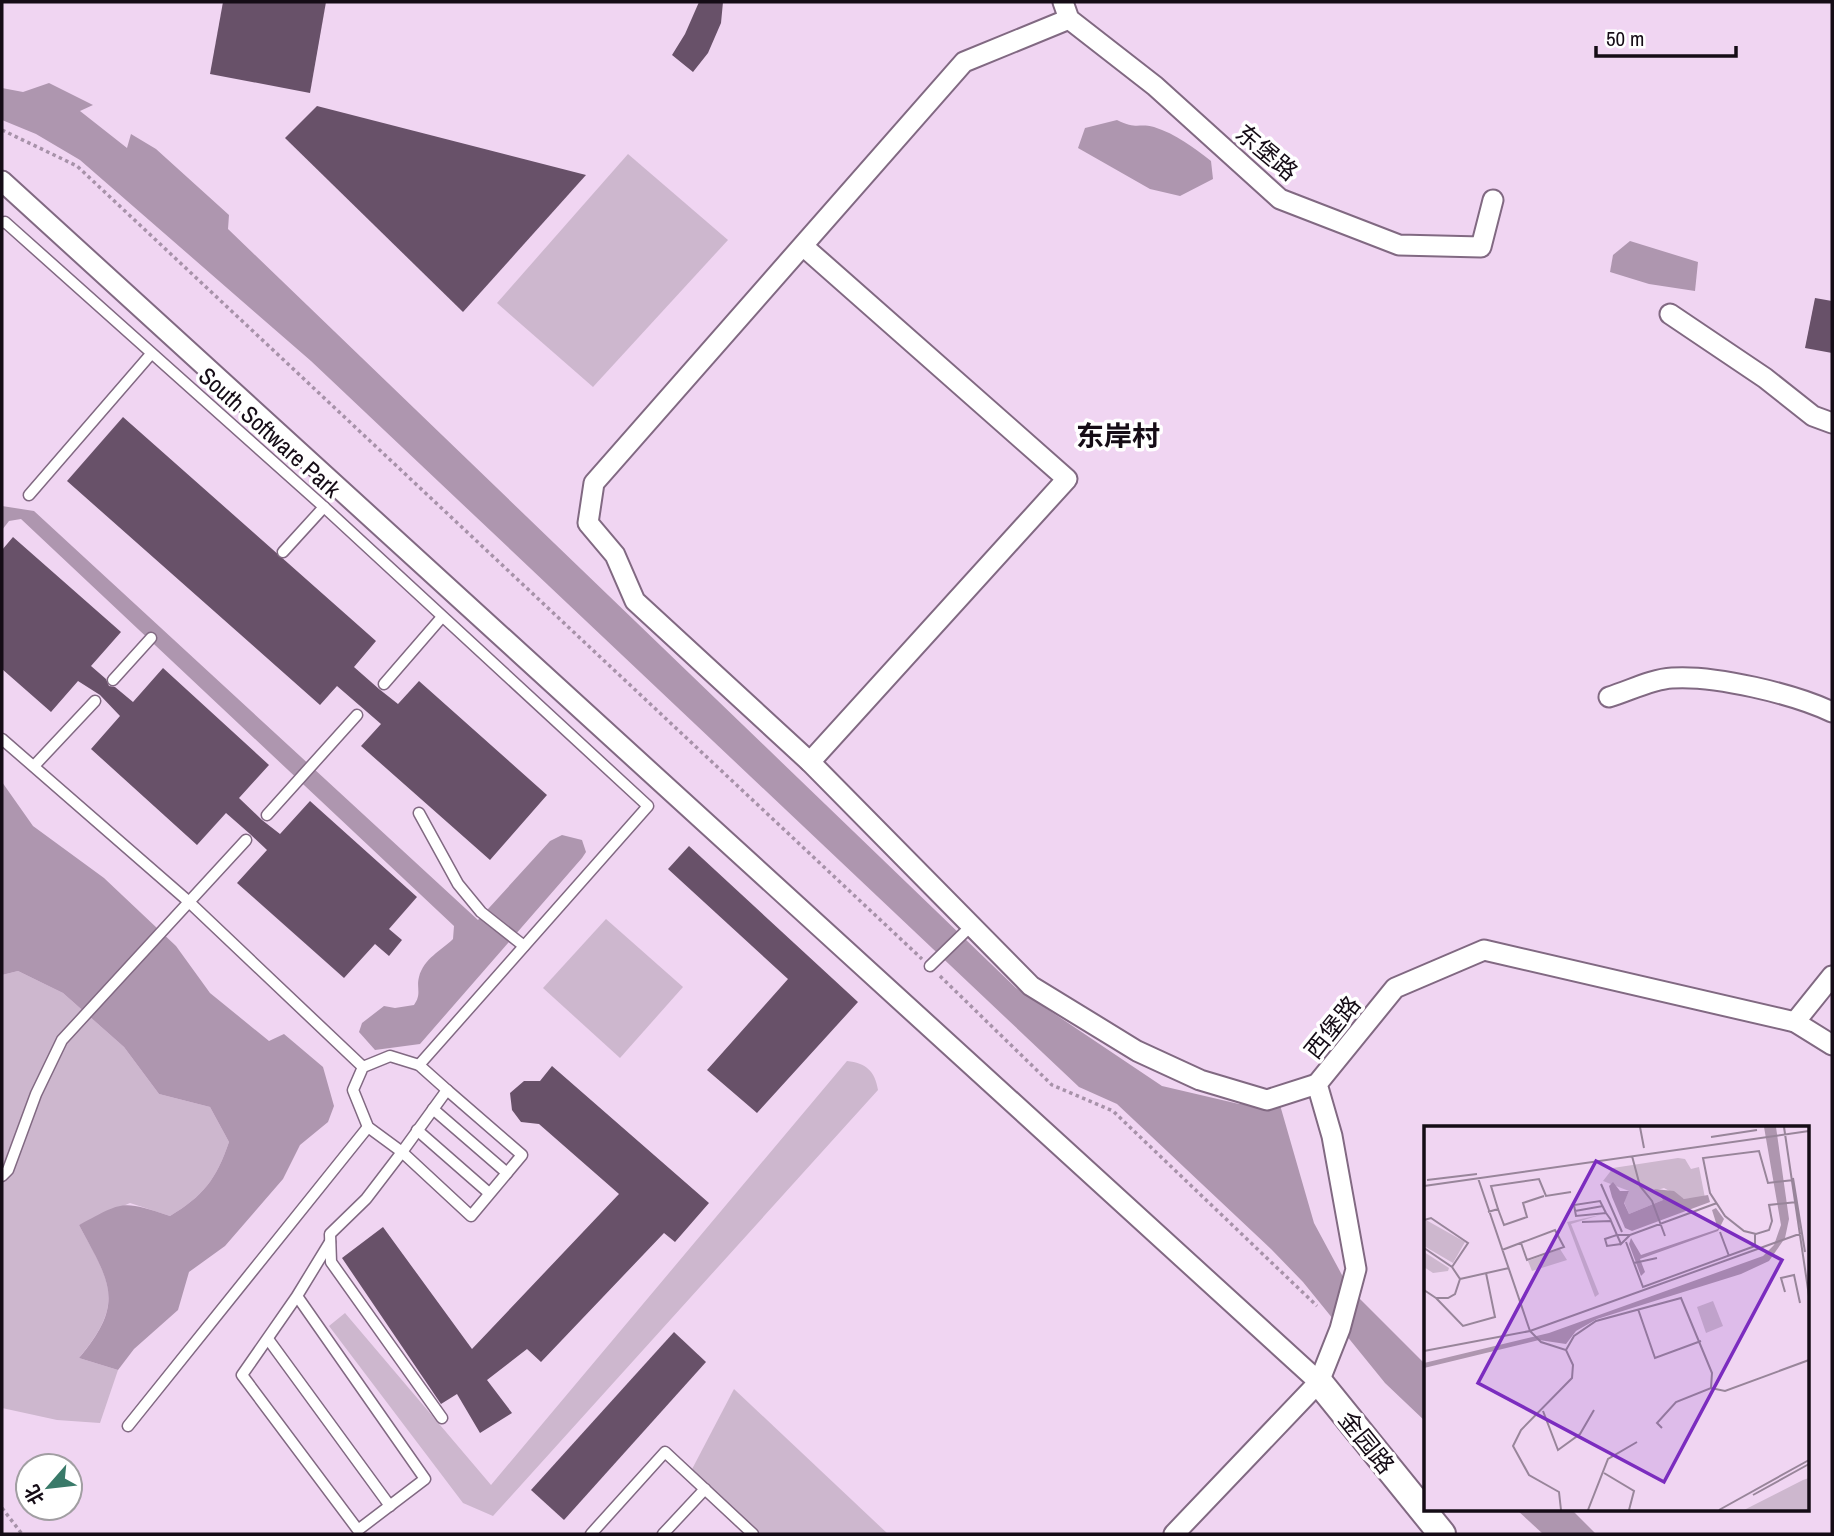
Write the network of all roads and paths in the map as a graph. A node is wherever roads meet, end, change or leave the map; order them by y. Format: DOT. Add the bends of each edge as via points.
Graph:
graph roads {
  1 [pos="1066,10"];
  2 [pos="2,130"];
  3 [pos="2,181"];
  4 [pos="1493,200"];
  5 [pos="2,223"];
  6 [pos="14,231"];
  7 [pos="2,234"];
  8 [pos="803,246"];
  9 [pos="1670,314"];
  10 [pos="151,354"];
  11 [pos="1832,423"];
  12 [pos="29,495"];
  13 [pos="324,507"];
  14 [pos="283,552"];
  15 [pos="442,617"];
  16 [pos="151,638"];
  17 [pos="113,680"];
  18 [pos="384,684"];
  19 [pos="1609,697"];
  20 [pos="95,701"];
  21 [pos="1832,712"];
  22 [pos="357,715"];
  23 [pos="2,739"];
  24 [pos="810,762"];
  25 [pos="34,766"];
  26 [pos="419,813"];
  27 [pos="267,815"];
  28 [pos="246,840"];
  29 [pos="188,901"];
  30 [pos="971,926"];
  31 [pos="521,943"];
  32 [pos="930,967"];
  33 [pos="1832,976"];
  34 [pos="1795,1022"];
  35 [pos="1832,1045"];
  36 [pos="419,1065"];
  37 [pos="363,1068"];
  38 [pos="1317,1084"];
  39 [pos="447,1090"];
  40 [pos="433,1109"];
  41 [pos="368,1127"];
  42 [pos="417,1130"];
  43 [pos="402,1152"];
  44 [pos="507,1173"];
  45 [pos="2,1176"];
  46 [pos="489,1193"];
  47 [pos="330,1242"];
  48 [pos="297,1296"];
  49 [pos="1317,1306"];
  50 [pos="268,1339"];
  51 [pos="1319,1382"];
  52 [pos="442,1418"];
  53 [pos="128,1426"];
  54 [pos="705,1489"];
  55 [pos="390,1506"];
  56 [pos="2,1508"];
  57 [pos="1424,1512"];
  58 [pos="1424,1512"];
  59 [pos="22,1534"];
  60 [pos="591,1534"];
  61 [pos="663,1534"];
  62 [pos="753,1534"];
  63 [pos="1174,1534"];
  64 [pos="1442,1534"];
  1 -- 4 [label="street, 东堡路" via="1280,199 1399,245 1481,247"];
  1 -- 8 [label="street" via="964,62"];
  2 -- 32 [label="path" via="76,166"];
  3 -- 51 [label="street"];
  5 -- 6 [label="lane, South Software Park"];
  6 -- 7 [label="lane"];
  6 -- 10 [label="lane, South Software Park"];
  8 -- 24 [label="street" via="594,483 588,523 615,555 635,601"];
  8 -- 24 [label="street" via="1067,479"];
  9 -- 11 [label="street" via="1813,416"];
  10 -- 12 [label="lane"];
  10 -- 13 [label="lane, South Software Park"];
  13 -- 14 [label="lane"];
  13 -- 15 [label="lane, South Software Park"];
  15 -- 18 [label="lane"];
  15 -- 31 [label="lane, South Software Park" via="648,806"];
  16 -- 17 [label="lane"];
  19 -- 21 [label="street" via="1671,678 1733,684"];
  20 -- 25 [label="lane"];
  22 -- 27 [label="lane"];
  23 -- 25 [label="lane"];
  24 -- 30 [label="street"];
  25 -- 29 [label="lane"];
  26 -- 31 [label="lane" via="444,861 481,912"];
  28 -- 29 [label="lane"];
  29 -- 37 [label="lane"];
  29 -- 45 [label="lane" via="62,1041"];
  30 -- 32 [label="lane"];
  30 -- 38 [label="street" via="1031,986 1149,1057 1200,1080 1267,1100"];
  31 -- 36 [label="lane"];
  32 -- 49 [label="path" via="1052,1085 1114,1111"];
  33 -- 34 [label="street"];
  34 -- 35 [label="street, 西堡路"];
  34 -- 38 [label="street, 西堡路" via="1484,950 1395,988"];
  36 -- 37 [label="lane" via="390,1056"];
  36 -- 39 [label="lane"];
  37 -- 41 [label="lane" via="353,1090"];
  38 -- 51 [label="street, 西堡路" via="1332,1136 1356,1274"];
  39 -- 40 [label="lane"];
  39 -- 44 [label="lane" via="522,1155"];
  40 -- 42 [label="lane"];
  40 -- 44 [label="lane"];
  41 -- 43 [label="lane"];
  41 -- 53 [label="lane"];
  42 -- 43 [label="lane"];
  42 -- 46 [label="lane"];
  43 -- 46 [label="lane" via="471,1216"];
  43 -- 47 [label="lane" via="366,1199 330,1234"];
  44 -- 46 [label="lane"];
  47 -- 48 [label="lane"];
  47 -- 52 [label="lane" via="331,1262"];
  48 -- 50 [label="lane"];
  48 -- 55 [label="lane" via="425,1479"];
  50 -- 55 [label="lane"];
  50 -- 55 [label="lane" via="242,1375 358,1530"];
  51 -- 57 [label="street, 金园路"];
  51 -- 63 [label="street, 西堡路"];
  54 -- 60 [label="lane" via="665,1452"];
  54 -- 61 [label="lane"];
  54 -- 62 [label="lane"];
  56 -- 59 [label="path"];
  58 -- 64 [label="street, 金园路"];
}
